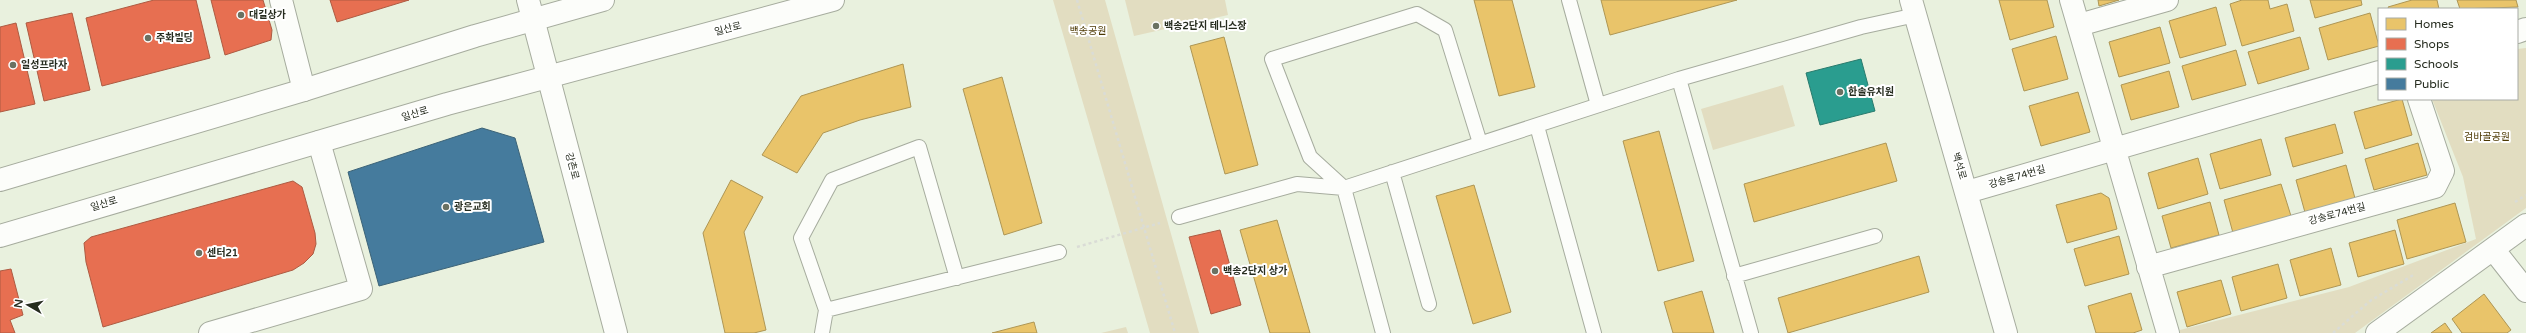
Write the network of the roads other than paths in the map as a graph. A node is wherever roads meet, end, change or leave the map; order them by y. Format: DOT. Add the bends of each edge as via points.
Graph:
graph roads {
  1 [pos="281,0"];
  2 [pos="603,0"];
  3 [pos="833,0"];
  4 [pos="1569,0"];
  5 [pos="2072,0"];
  6 [pos="2167,0"];
  7 [pos="1913,8"];
  8 [pos="530,9"];
  9 [pos="2079,25"];
  10 [pos="2378,72"];
  11 [pos="548,77"];
  12 [pos="1679,79"];
  13 [pos="304,90"];
  14 [pos="2418,100"];
  15 [pos="1598,105"];
  16 [pos="1537,126"];
  17 [pos="319,142"];
  18 [pos="1480,143"];
  19 [pos="2114,149"];
  20 [pos="1392,172"];
  21 [pos="0,180"];
  22 [pos="1344,188"];
  23 [pos="1967,192"];
  24 [pos="1179,217"];
  25 [pos="2526,225"];
  26 [pos="0,236"];
  27 [pos="1875,236"];
  28 [pos="2493,249"];
  29 [pos="1059,252"];
  30 [pos="2148,267"];
  31 [pos="1734,276"];
  32 [pos="957,278"];
  33 [pos="2526,292"];
  34 [pos="1429,304"];
  35 [pos="826,310"];
  36 [pos="210,333"];
  37 [pos="616,333"];
  38 [pos="822,333"];
  39 [pos="1383,333"];
  40 [pos="1594,333"];
  41 [pos="1751,333"];
  42 [pos="2006,333"];
  43 [pos="2168,333"];
  44 [pos="2377,333"];
  1 -- 13 [label="main road"];
  2 -- 8 [label="main road"];
  3 -- 11 [label="main road, 일산로"];
  4 -- 15 [label="lane"];
  5 -- 9 [label="main road"];
  6 -- 9 [label="main road"];
  7 -- 12 [label="lane" via="1862,27"];
  7 -- 23 [label="main road, 백석로"];
  8 -- 11 [label="main road, 강촌로"];
  8 -- 13 [label="main road"];
  9 -- 19 [label="main road"];
  10 -- 19 [label="main road, 강송로74번길"];
  11 -- 17 [label="main road, 일산로"];
  11 -- 37 [label="main road, 강촌로"];
  12 -- 15 [label="lane"];
  12 -- 31 [label="lane"];
  13 -- 21 [label="main road"];
  14 -- 30 [label="main road, 강송로74번길" via="2443,171 2434,187"];
  15 -- 16 [label="lane"];
  16 -- 18 [label="lane"];
  16 -- 40 [label="lane"];
  17 -- 26 [label="main road, 일산로"];
  17 -- 36 [label="main road" via="361,289"];
  18 -- 20 [label="lane"];
  18 -- 22 [label="lane" via="1445,30 1417,14 1272,59 1310,157"];
  19 -- 23 [label="main road, 강송로74번길"];
  19 -- 30 [label="main road"];
  20 -- 22 [label="lane"];
  20 -- 34 [label="lane"];
  22 -- 24 [label="lane" via="1297,184"];
  22 -- 39 [label="lane"];
  23 -- 42 [label="main road, 백석로"];
  25 -- 28 [label="main road"];
  27 -- 31 [label="lane"];
  28 -- 33 [label="main road"];
  28 -- 44 [label="main road"];
  29 -- 32 [label="lane"];
  30 -- 43 [label="main road"];
  31 -- 41 [label="lane"];
  32 -- 35 [label="lane"];
  32 -- 35 [label="lane" via="919,147 832,180 801,238"];
  35 -- 38 [label="lane"];
}
